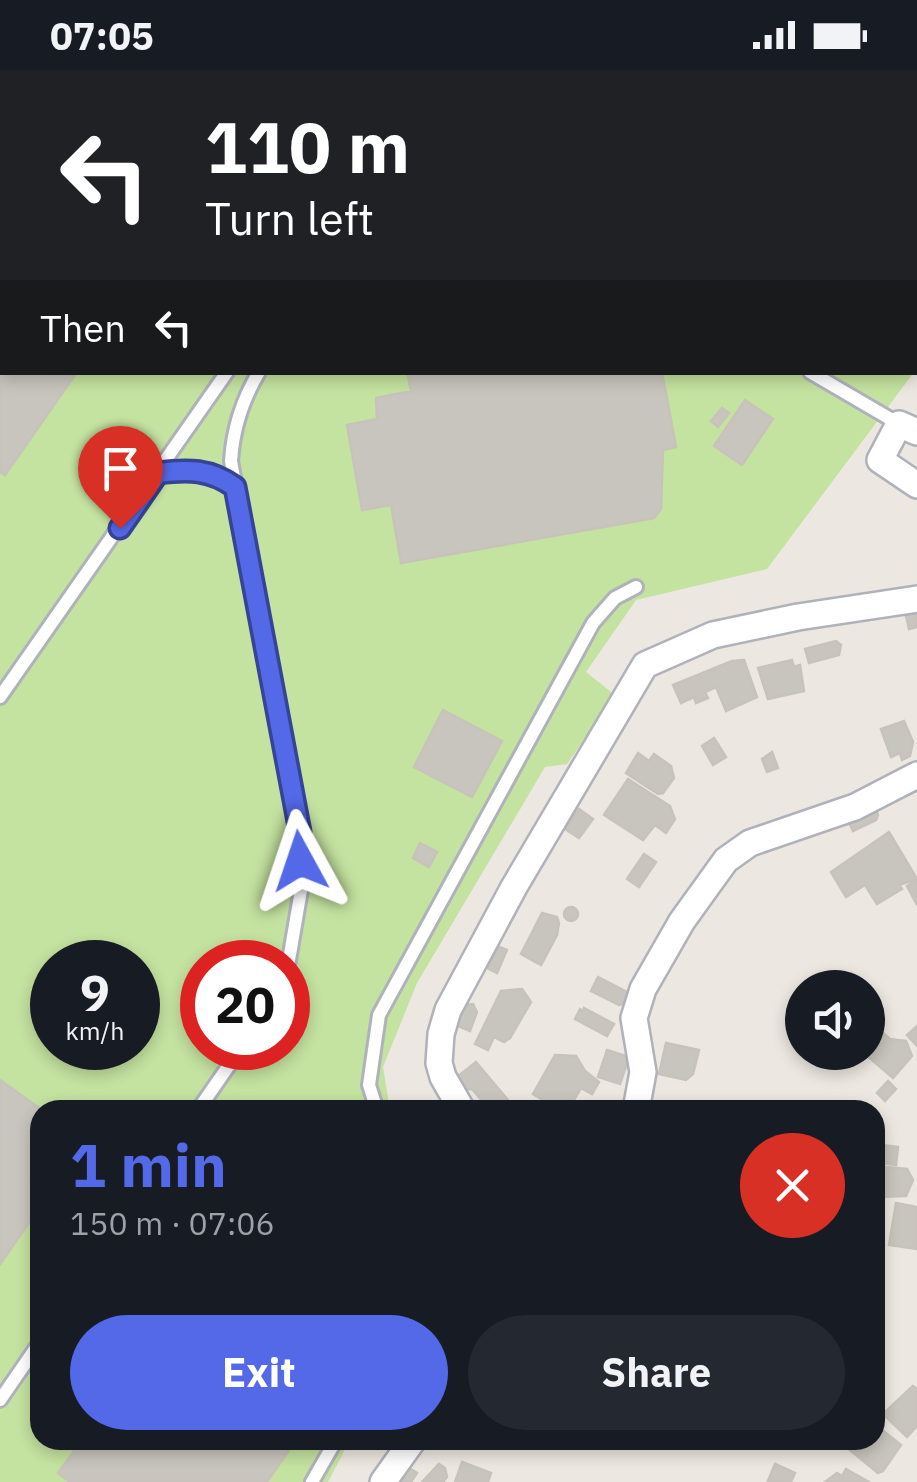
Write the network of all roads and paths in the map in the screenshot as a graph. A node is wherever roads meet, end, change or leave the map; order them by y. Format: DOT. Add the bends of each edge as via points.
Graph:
graph roads {
  1 [pos="225,375"];
  2 [pos="258,375"];
  3 [pos="815,375"];
  4 [pos="908,428"];
  5 [pos="158,473"];
  6 [pos="917,485"];
  7 [pos="235,487"];
  8 [pos="636,587"];
  9 [pos="917,598"];
  10 [pos="0,697"];
  11 [pos="917,775"];
  12 [pos="292,940"];
  13 [pos="226,1070"];
  14 [pos="205,1100"];
  15 [pos="374,1100"];
  16 [pos="457,1100"];
  17 [pos="638,1100"];
  18 [pos="30,1356"];
  19 [pos="0,1400"];
  20 [pos="330,1450"];
  21 [pos="405,1450"];
  22 [pos="312,1482"];
  23 [pos="383,1482"];
  1 -- 5 [label="lane"];
  2 -- 7 [label="lane" via="233,434"];
  3 -- 4 [label="lane"];
  4 -- 6 [label="street" via="880,460"];
  5 -- 7 [label="lane" via="200,470"];
  5 -- 10 [label="lane"];
  7 -- 12 [label="lane" via="300,832 301,890"];
  8 -- 15 [label="lane" via="614,598 593,623 379,1014 369,1085"];
  9 -- 16 [label="street" via="713,635 645,665 448,1010 439,1063"];
  11 -- 17 [label="street" via="855,806 750,843 726,860 643,989 634,1018 643,1072"];
  13 -- 14 [label="lane"];
  18 -- 19 [label="lane"];
  20 -- 22 [label="lane"];
  21 -- 23 [label="street"];
}
